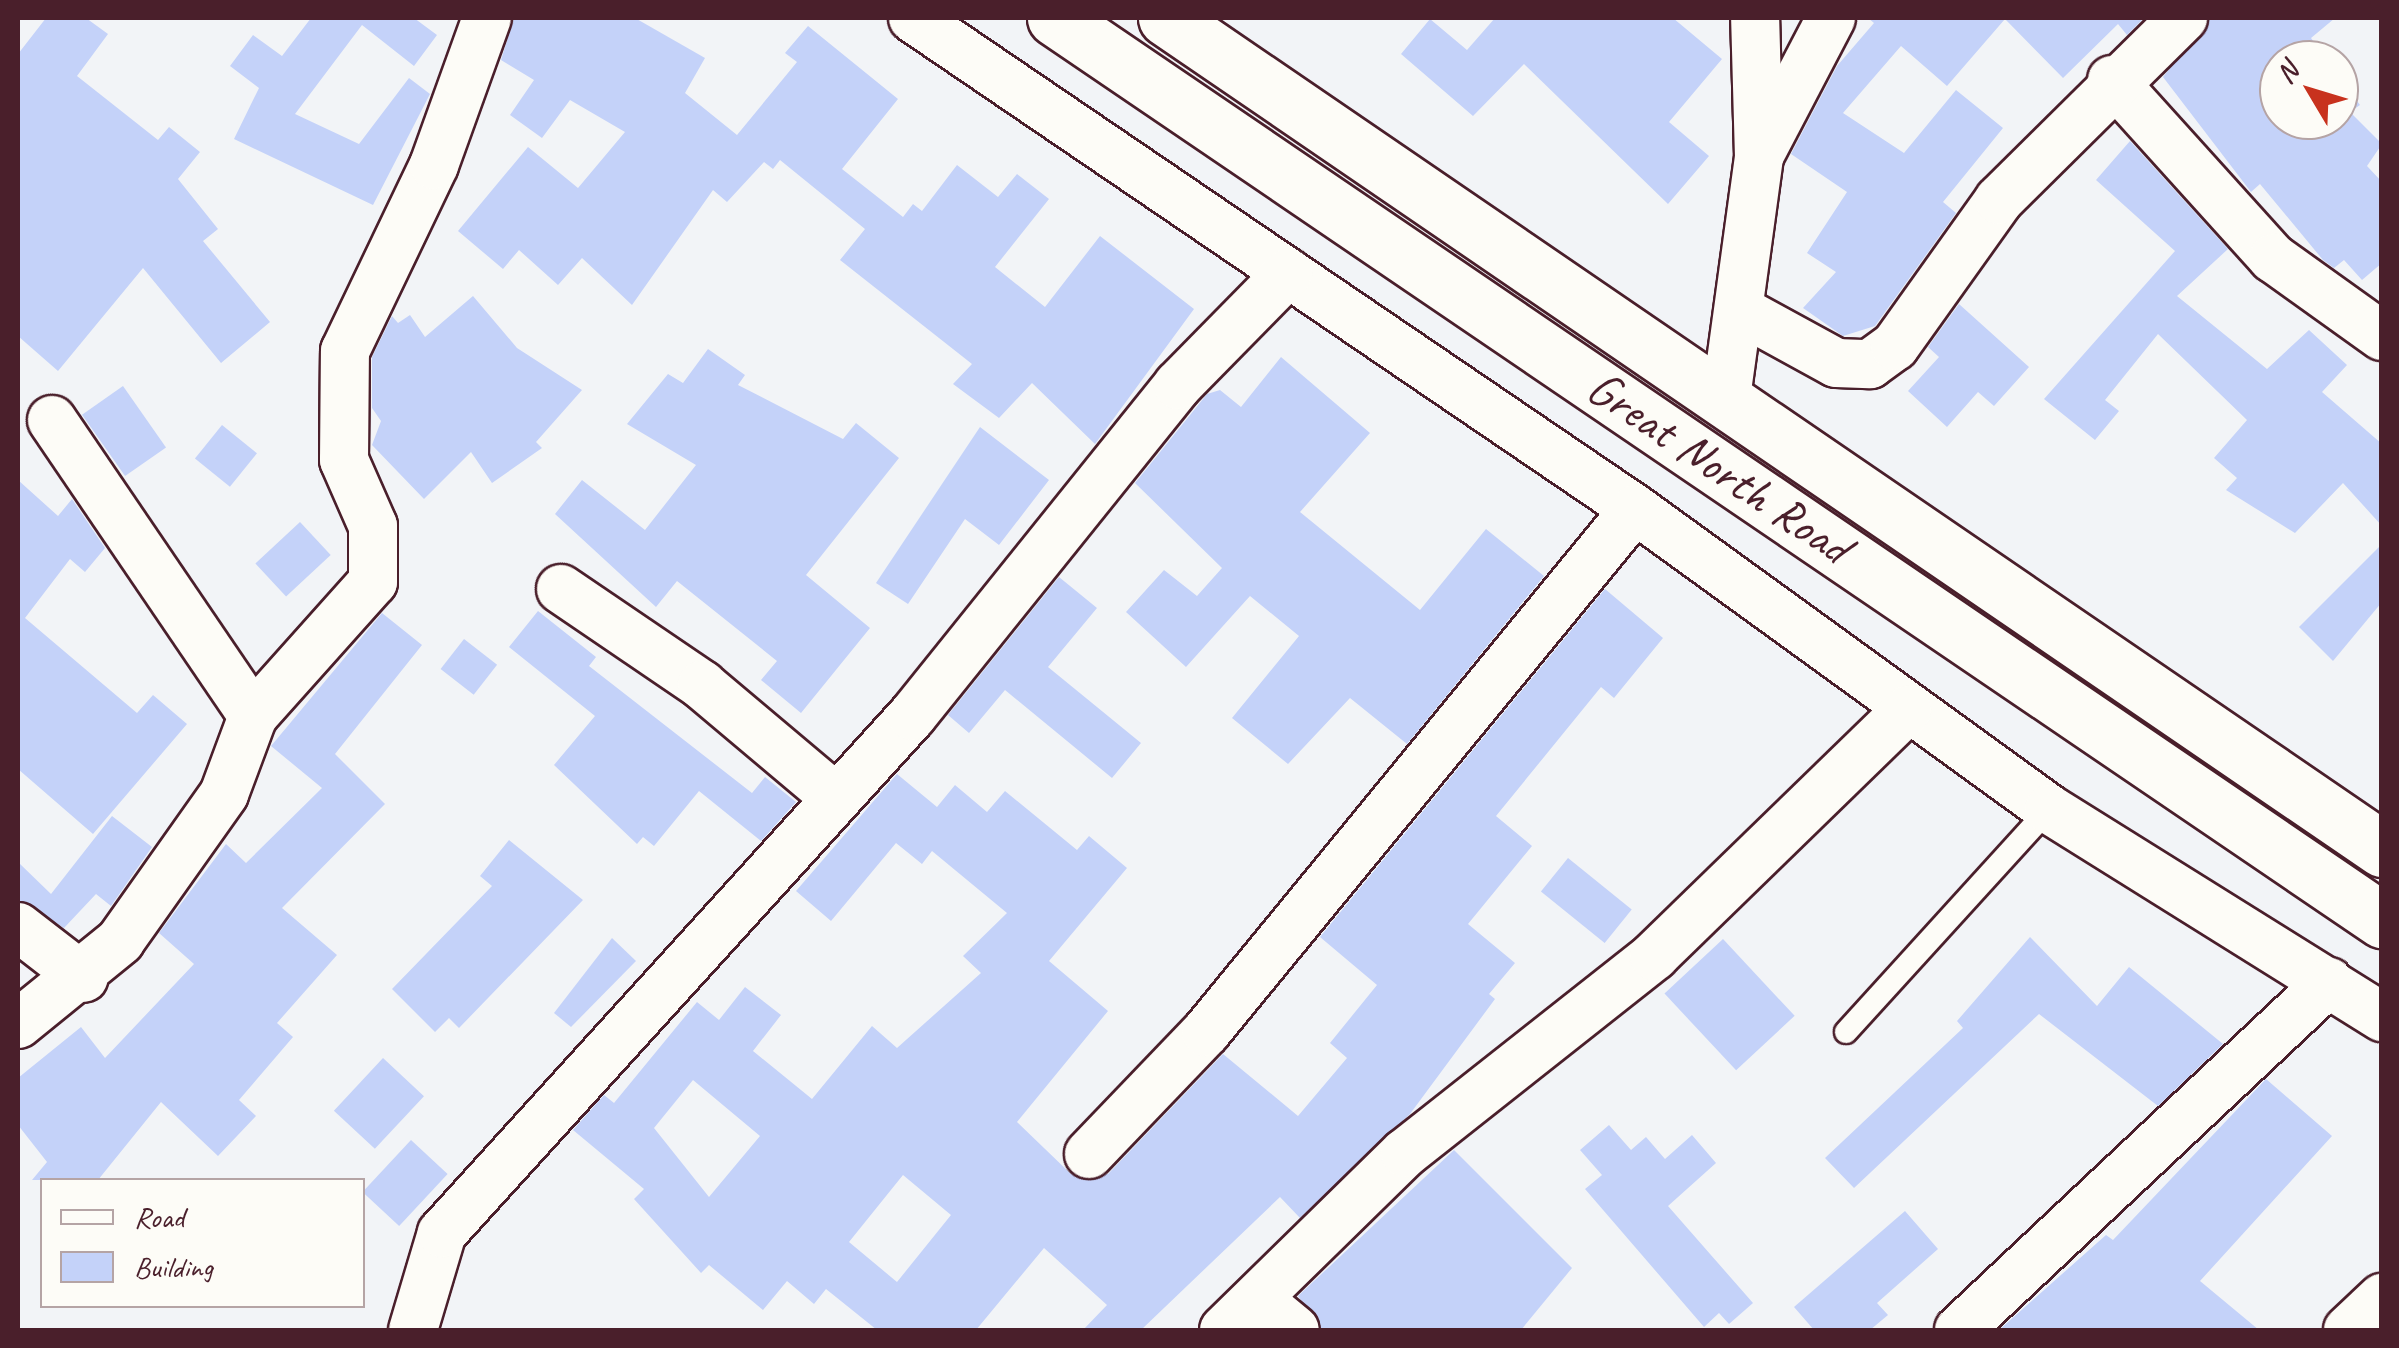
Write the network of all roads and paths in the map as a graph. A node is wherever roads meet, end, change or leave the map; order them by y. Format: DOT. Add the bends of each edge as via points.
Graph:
graph roads {
  1 [pos="487,18"];
  2 [pos="913,18"];
  3 [pos="1056,18"];
  4 [pos="1166,18"];
  5 [pos="1754,18"];
  6 [pos="1831,18"];
  7 [pos="2183,18"];
  8 [pos="2112,80"];
  9 [pos="1759,157"];
  10 [pos="1288,273"];
  11 [pos="1743,312"];
  12 [pos="2382,336"];
  13 [pos="1726,398"];
  14 [pos="52,420"];
  15 [pos="1635,509"];
  16 [pos="561,589"];
  17 [pos="1907,710"];
  18 [pos="252,716"];
  19 [pos="836,797"];
  20 [pos="2049,809"];
  21 [pos="2382,849"];
  22 [pos="2382,920"];
  23 [pos="18,927"];
  24 [pos="84,978"];
  25 [pos="2329,982"];
  26 [pos="2382,1017"];
  27 [pos="18,1024"];
  28 [pos="1846,1032"];
  29 [pos="1088,1154"];
  30 [pos="2382,1298"];
  31 [pos="1278,1316"];
  32 [pos="414,1330"];
  33 [pos="1224,1330"];
  34 [pos="1959,1330"];
  35 [pos="2348,1330"];
  1 -- 18 [label="street" via="434,165 345,351 344,460 373,526 373,582"];
  2 -- 10 [label="street"];
  3 -- 22 [label="main road, Great North Road"];
  4 -- 13 [label="main road, Great North Road"];
  5 -- 9 [label="street"];
  6 -- 9 [label="street"];
  7 -- 8 [label="street"];
  8 -- 11 [label="street" via="1999,200 1896,346 1870,364 1836,363"];
  8 -- 12 [label="street" via="2273,258"];
  9 -- 11 [label="street"];
  10 -- 15 [label="street"];
  10 -- 19 [label="street" via="1178,385 912,716"];
  11 -- 13 [label="street"];
  13 -- 21 [label="main road, Great North Road"];
  14 -- 18 [label="street"];
  15 -- 17 [label="street"];
  15 -- 29 [label="street" via="1206,1032"];
  16 -- 19 [label="street" via="702,686"];
  17 -- 20 [label="street"];
  17 -- 31 [label="street" via="1654,956 1405,1153"];
  18 -- 24 [label="street" via="224,794"];
  19 -- 32 [label="street" via="442,1232"];
  20 -- 25 [label="street"];
  20 -- 28 [label="lane"];
  23 -- 24 [label="street"];
  24 -- 27 [label="street"];
  25 -- 26 [label="street"];
  25 -- 34 [label="street"];
  30 -- 35 [label="street"];
  31 -- 33 [label="street"];
}
